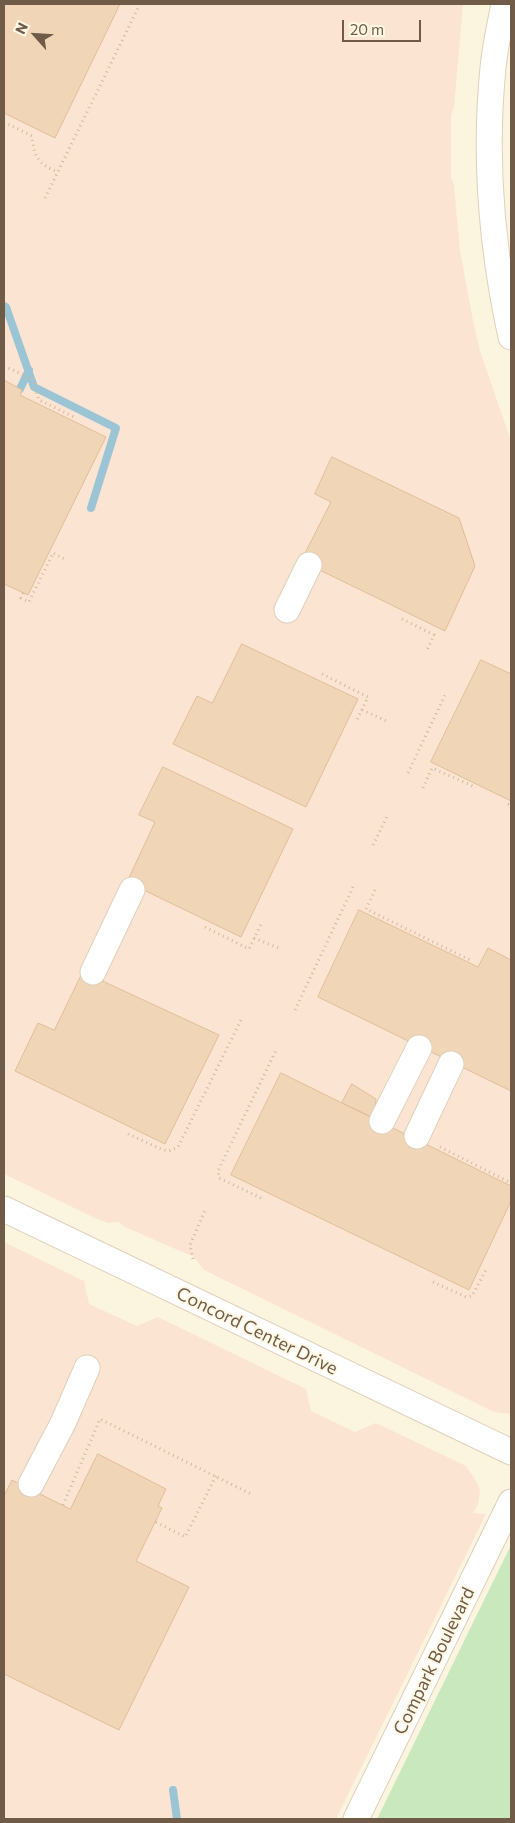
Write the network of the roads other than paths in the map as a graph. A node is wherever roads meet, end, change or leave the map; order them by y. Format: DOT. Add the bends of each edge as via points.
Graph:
graph roads {
  1 [pos="504,4"];
  2 [pos="501,147"];
  3 [pos="511,337"];
  4 [pos="309,565"];
  5 [pos="287,610"];
  6 [pos="132,890"];
  7 [pos="93,972"];
  8 [pos="419,1048"];
  9 [pos="451,1064"];
  10 [pos="382,1121"];
  11 [pos="426,1140"];
  12 [pos="4,1209"];
  13 [pos="87,1368"];
  14 [pos="511,1452"];
  15 [pos="31,1484"];
  16 [pos="511,1502"];
  17 [pos="356,1819"];
  1 -- 2 [label="street" via="490,104"];
  2 -- 3 [label="street" via="491,193 496,252"];
  4 -- 5 [label="street"];
  6 -- 7 [label="street"];
  8 -- 10 [label="street"];
  9 -- 11 [label="street"];
  12 -- 14 [label="street, Concord Center Drive"];
  13 -- 15 [label="street"];
  16 -- 17 [label="street, Compark Boulevard"];
}
